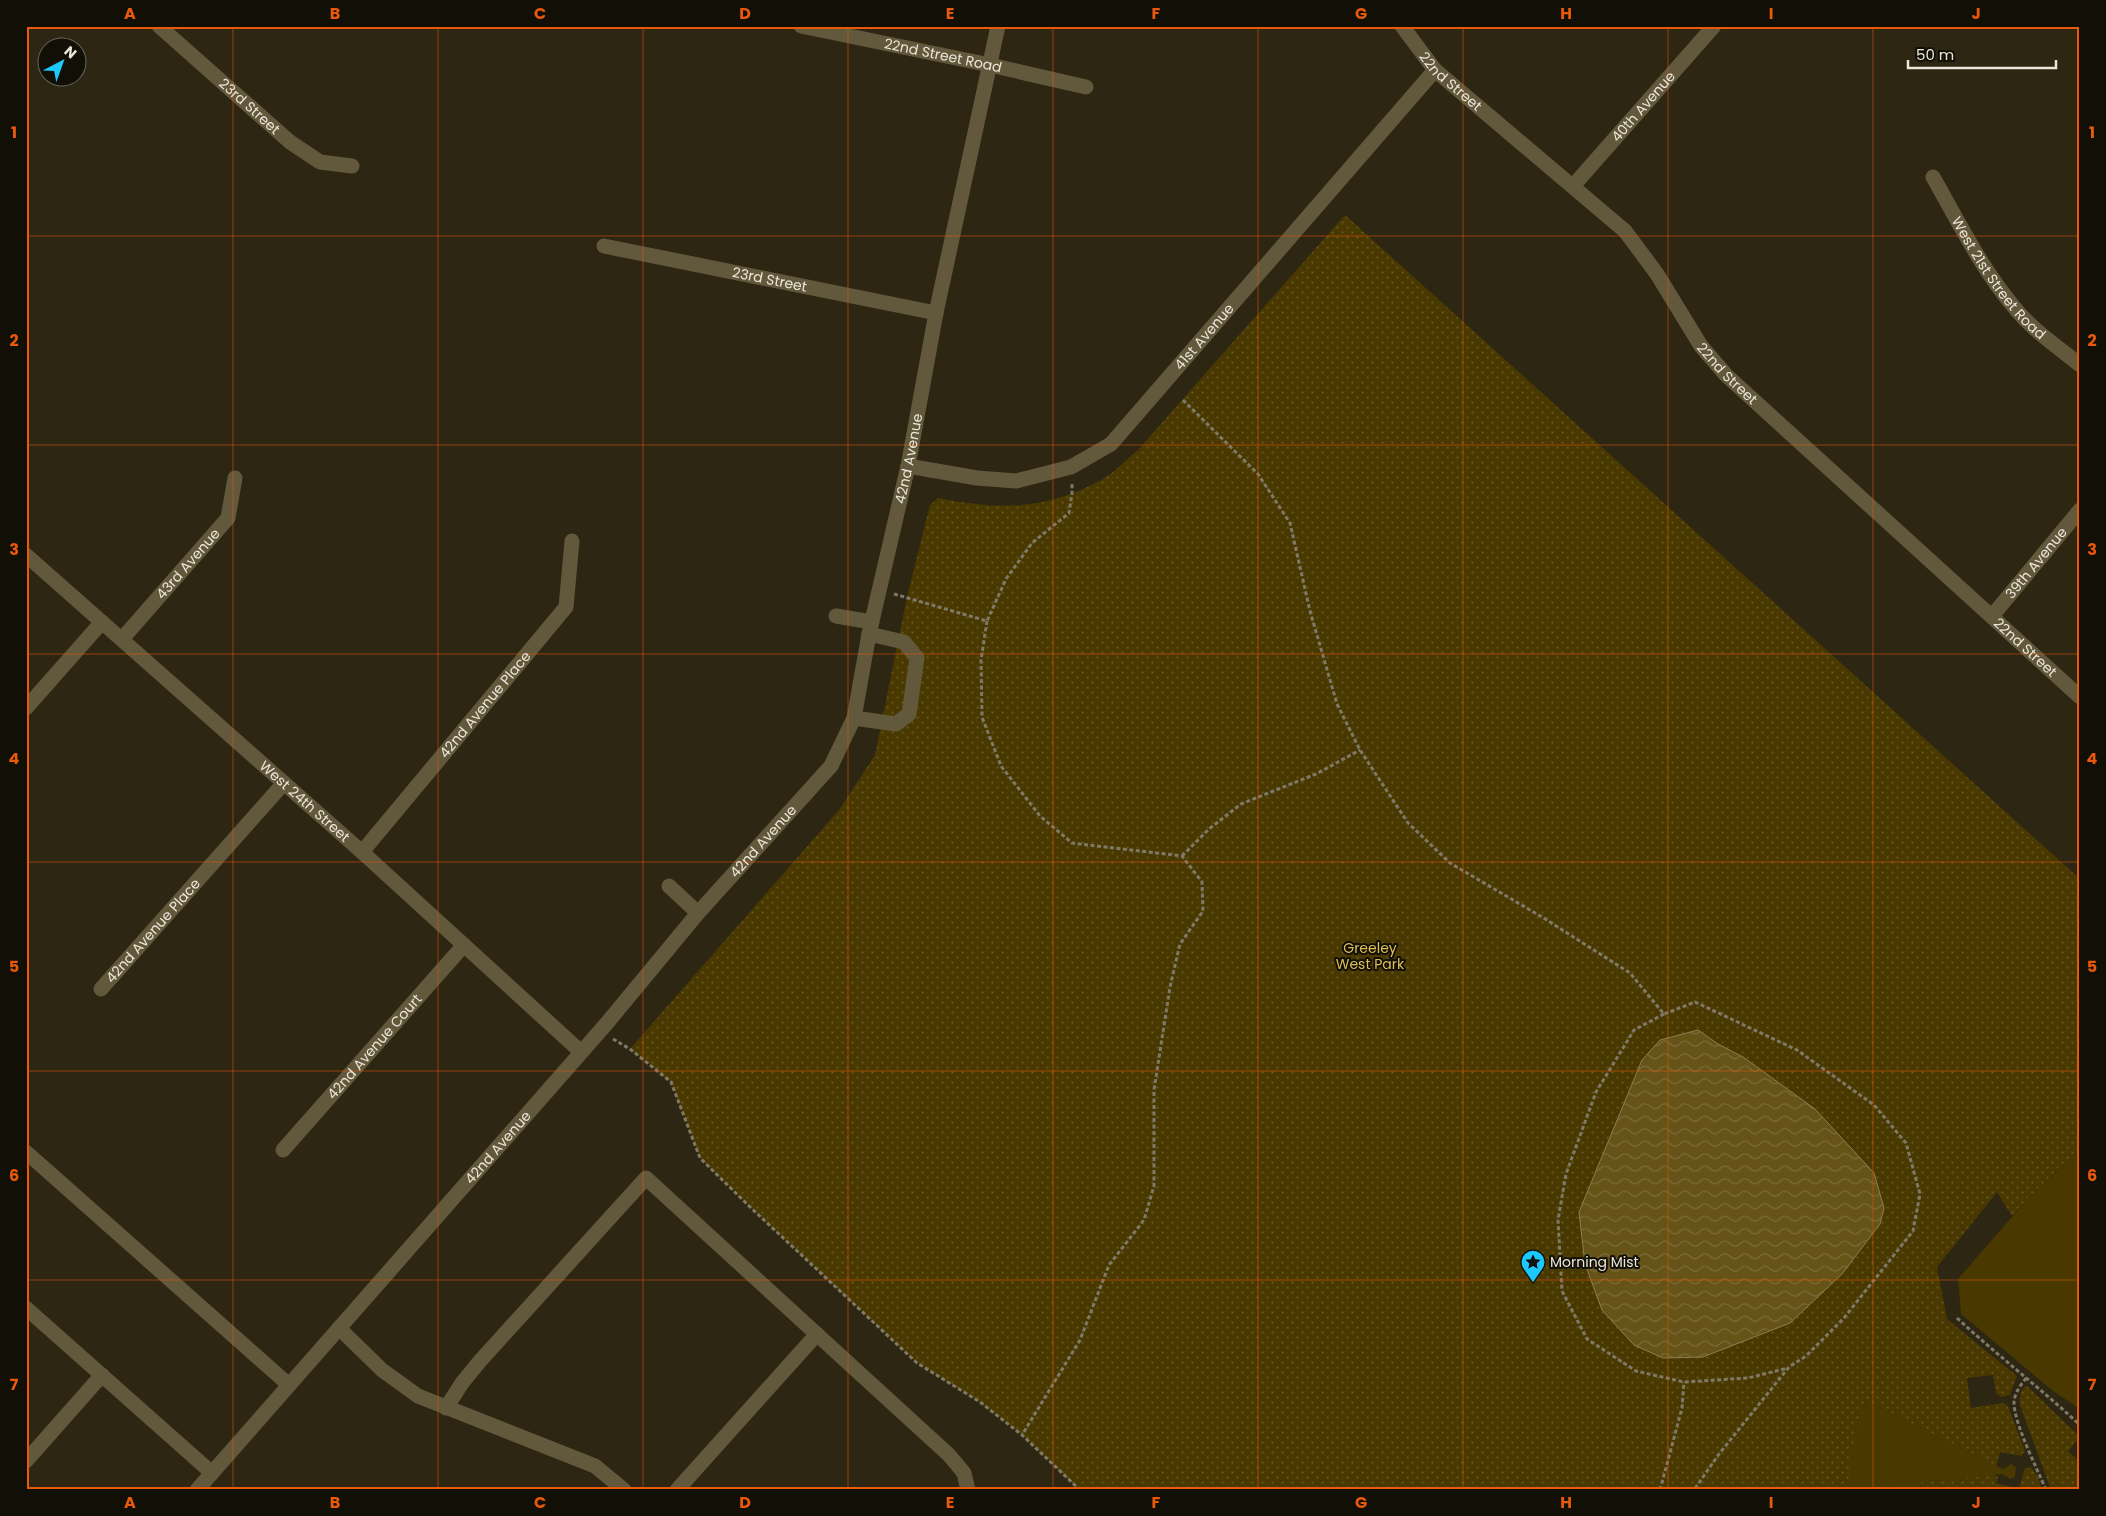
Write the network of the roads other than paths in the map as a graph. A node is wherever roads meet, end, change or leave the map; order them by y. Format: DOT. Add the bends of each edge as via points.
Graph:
graph roads {
  1 [pos="159,26"];
  2 [pos="801,26"];
  3 [pos="998,26"];
  4 [pos="1402,26"];
  5 [pos="1714,26"];
  6 [pos="990,65"];
  7 [pos="1435,70"];
  8 [pos="1086,87"];
  9 [pos="352,166"];
  10 [pos="1933,177"];
  11 [pos="1573,186"];
  12 [pos="604,246"];
  13 [pos="936,313"];
  14 [pos="2080,365"];
  15 [pos="908,466"];
  16 [pos="235,478"];
  17 [pos="2080,510"];
  18 [pos="572,541"];
  19 [pos="26,554"];
  20 [pos="836,616"];
  21 [pos="1992,616"];
  22 [pos="102,622"];
  23 [pos="871,628"];
  24 [pos="122,639"];
  25 [pos="2080,697"];
  26 [pos="26,708"];
  27 [pos="854,718"];
  28 [pos="284,783"];
  29 [pos="362,852"];
  30 [pos="669,886"];
  31 [pos="698,913"];
  32 [pos="464,945"];
  33 [pos="101,988"];
  34 [pos="581,1052"];
  35 [pos="283,1150"];
  36 [pos="26,1152"];
  37 [pos="26,1308"];
  38 [pos="339,1328"];
  39 [pos="817,1334"];
  40 [pos="102,1375"];
  41 [pos="289,1385"];
  42 [pos="446,1408"];
  43 [pos="26,1461"];
  44 [pos="212,1473"];
  45 [pos="197,1490"];
  46 [pos="624,1490"];
  47 [pos="677,1490"];
  48 [pos="968,1490"];
  1 -- 9 [label="street, 23rd Street" via="290,142 320,162"];
  2 -- 6 [label="street, 22nd Street Road"];
  3 -- 6 [label="street, 42nd Avenue"];
  4 -- 7 [label="street, 22nd Street"];
  5 -- 11 [label="street, 40th Avenue"];
  6 -- 8 [label="street, 22nd Street Road"];
  6 -- 13 [label="street, 42nd Avenue"];
  7 -- 11 [label="street, 22nd Street"];
  7 -- 15 [label="street, 41st Avenue" via="1110,444 1071,467 1016,481"];
  10 -- 14 [label="street, West 21st Street Road" via="1985,266 2014,307"];
  11 -- 21 [label="street, 22nd Street" via="1625,231 1657,274 1701,346 1726,375"];
  12 -- 13 [label="street, 23rd Street"];
  13 -- 15 [label="street, 42nd Avenue"];
  15 -- 23 [label="street, 42nd Avenue"];
  16 -- 24 [label="street, 43rd Avenue" via="228,518"];
  17 -- 21 [label="street, 39th Avenue"];
  18 -- 29 [label="street, 42nd Avenue Place" via="566,607"];
  19 -- 22 [label="street, West 24th Street"];
  20 -- 23 [label="street"];
  21 -- 25 [label="street, 22nd Street"];
  22 -- 24 [label="street, West 24th Street"];
  22 -- 26 [label="street"];
  23 -- 27 [label="street, 42nd Avenue"];
  23 -- 27 [label="street" via="904,642 917,658 909,714 896,724"];
  24 -- 28 [label="street, West 24th Street"];
  27 -- 31 [label="street, 42nd Avenue" via="831,766"];
  28 -- 29 [label="street, West 24th Street"];
  28 -- 33 [label="street, 42nd Avenue Place"];
  29 -- 32 [label="street, West 24th Street"];
  30 -- 31 [label="street"];
  31 -- 34 [label="street, 42nd Avenue"];
  32 -- 34 [label="street, West 24th Street"];
  32 -- 35 [label="street, 42nd Avenue Court"];
  34 -- 38 [label="street, 42nd Avenue"];
  36 -- 41 [label="street"];
  37 -- 40 [label="street"];
  38 -- 41 [label="street, 42nd Avenue"];
  38 -- 42 [label="street" via="389,1375 418,1396"];
  39 -- 42 [label="street" via="646,1178 480,1361"];
  39 -- 47 [label="street"];
  39 -- 48 [label="street" via="949,1455 964,1473"];
  40 -- 43 [label="street"];
  40 -- 44 [label="street"];
  41 -- 44 [label="street, 42nd Avenue"];
  42 -- 46 [label="street" via="595,1466"];
  44 -- 45 [label="street, 42nd Avenue"];
}
